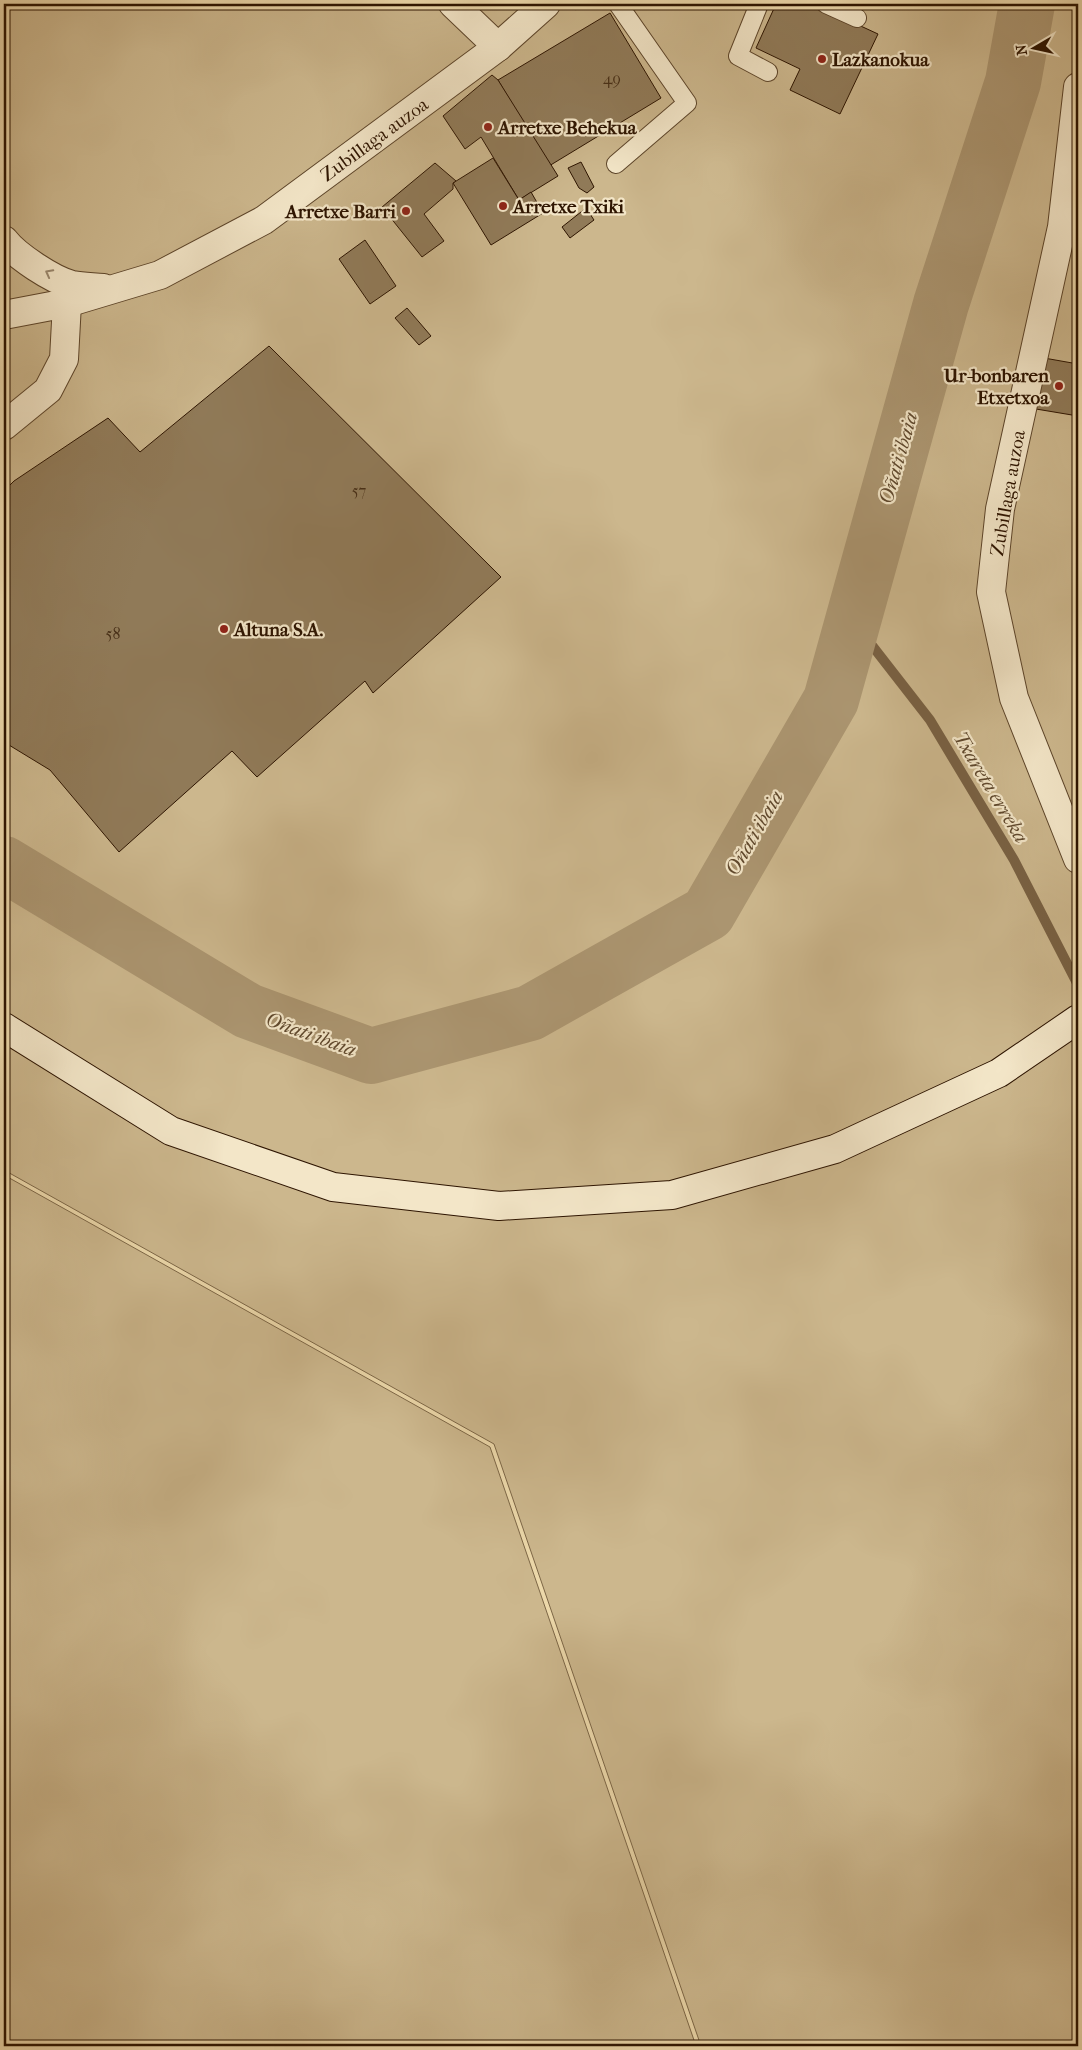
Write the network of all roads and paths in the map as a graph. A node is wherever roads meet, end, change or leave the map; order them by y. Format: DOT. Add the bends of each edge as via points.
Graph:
graph roads {
  1 [pos="453,4"];
  2 [pos="546,4"];
  3 [pos="618,4"];
  4 [pos="759,4"];
  5 [pos="826,4"];
  6 [pos="857,18"];
  7 [pos="498,46"];
  8 [pos="768,72"];
  9 [pos="1078,87"];
  10 [pos="616,164"];
  11 [pos="4,240"];
  12 [pos="112,289"];
  13 [pos="67,303"];
  14 [pos="4,314"];
  15 [pos="4,426"];
  16 [pos="1078,859"];
  17 [pos="1078,1019"];
  18 [pos="4,1027"];
  1 -- 7 [label="street"];
  2 -- 7 [label="street, Zubillaga auzoa"];
  3 -- 10 [label="lane" via="687,103"];
  4 -- 8 [label="lane" via="738,56"];
  5 -- 6 [label="lane"];
  7 -- 12 [label="street, Zubillaga auzoa" via="264,220 160,275"];
  9 -- 16 [label="street, Zubillaga auzoa" via="1062,227 1000,508 991,592 1014,698"];
  12 -- 11 [label="street, Zubillaga auzoa, one-way" via="71,285 37,267"];
  12 -- 13 [label="street, Zubillaga auzoa"];
  13 -- 14 [label="street, Zubillaga auzoa"];
  13 -- 15 [label="street" via="64,359 48,390"];
  17 -- 18 [label="street" via="999,1073 835,1149 672,1195 499,1206 333,1187 172,1131"];
}
